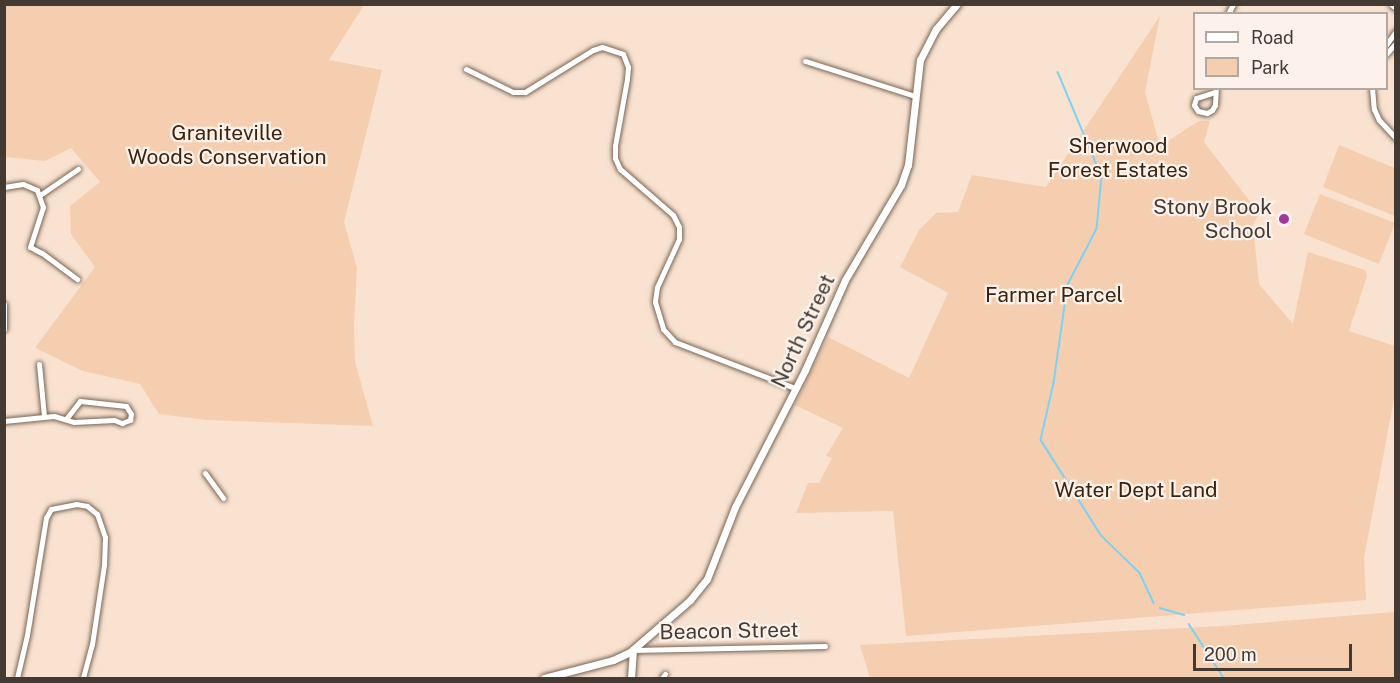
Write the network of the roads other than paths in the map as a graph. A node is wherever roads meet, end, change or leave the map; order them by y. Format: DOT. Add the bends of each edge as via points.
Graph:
graph roads {
  1 [pos="957,4"];
  2 [pos="805,61"];
  3 [pos="466,69"];
  4 [pos="1215,90"];
  5 [pos="1372,90"];
  6 [pos="915,96"];
  7 [pos="1395,138"];
  8 [pos="78,169"];
  9 [pos="4,187"];
  10 [pos="40,195"];
  11 [pos="77,279"];
  12 [pos="4,304"];
  13 [pos="4,329"];
  14 [pos="39,364"];
  15 [pos="795,388"];
  16 [pos="44,416"];
  17 [pos="66,419"];
  18 [pos="4,421"];
  19 [pos="205,473"];
  20 [pos="223,498"];
  21 [pos="825,646"];
  22 [pos="633,650"];
  23 [pos="17,678"];
  24 [pos="83,678"];
  25 [pos="544,678"];
  26 [pos="631,678"];
  1 -- 6 [label="main road, North Street" via="924,50"];
  2 -- 6 [label="street"];
  3 -- 15 [label="street" via="513,92 525,92 593,50 602,47 623,54 627,79 615,158 620,169 673,215 679,227 679,239 657,287 655,302 663,329 675,342"];
  4 -- 4 [label="street" via="1212,110 1198,111 1194,105 1196,98"];
  5 -- 7 [label="street" via="1379,120"];
  6 -- 15 [label="main road, North Street" via="908,165 901,185 849,272"];
  8 -- 10 [label="street"];
  9 -- 10 [label="street" via="32,186"];
  10 -- 11 [label="street" via="43,207 30,247"];
  12 -- 13 [label="street"];
  14 -- 16 [label="street"];
  15 -- 22 [label="main road, North Street" via="735,507 707,579 690,600"];
  16 -- 17 [label="street"];
  16 -- 18 [label="street"];
  17 -- 17 [label="street" via="122,423 130,420 131,414 126,406 80,401"];
  19 -- 20 [label="street"];
  21 -- 22 [label="street, Beacon Street"];
  22 -- 25 [label="main road, North Street" via="613,660"];
  22 -- 26 [label="main road"];
  23 -- 24 [label="street" via="46,518 51,509 76,504 97,514 105,537 92,644"];
}
